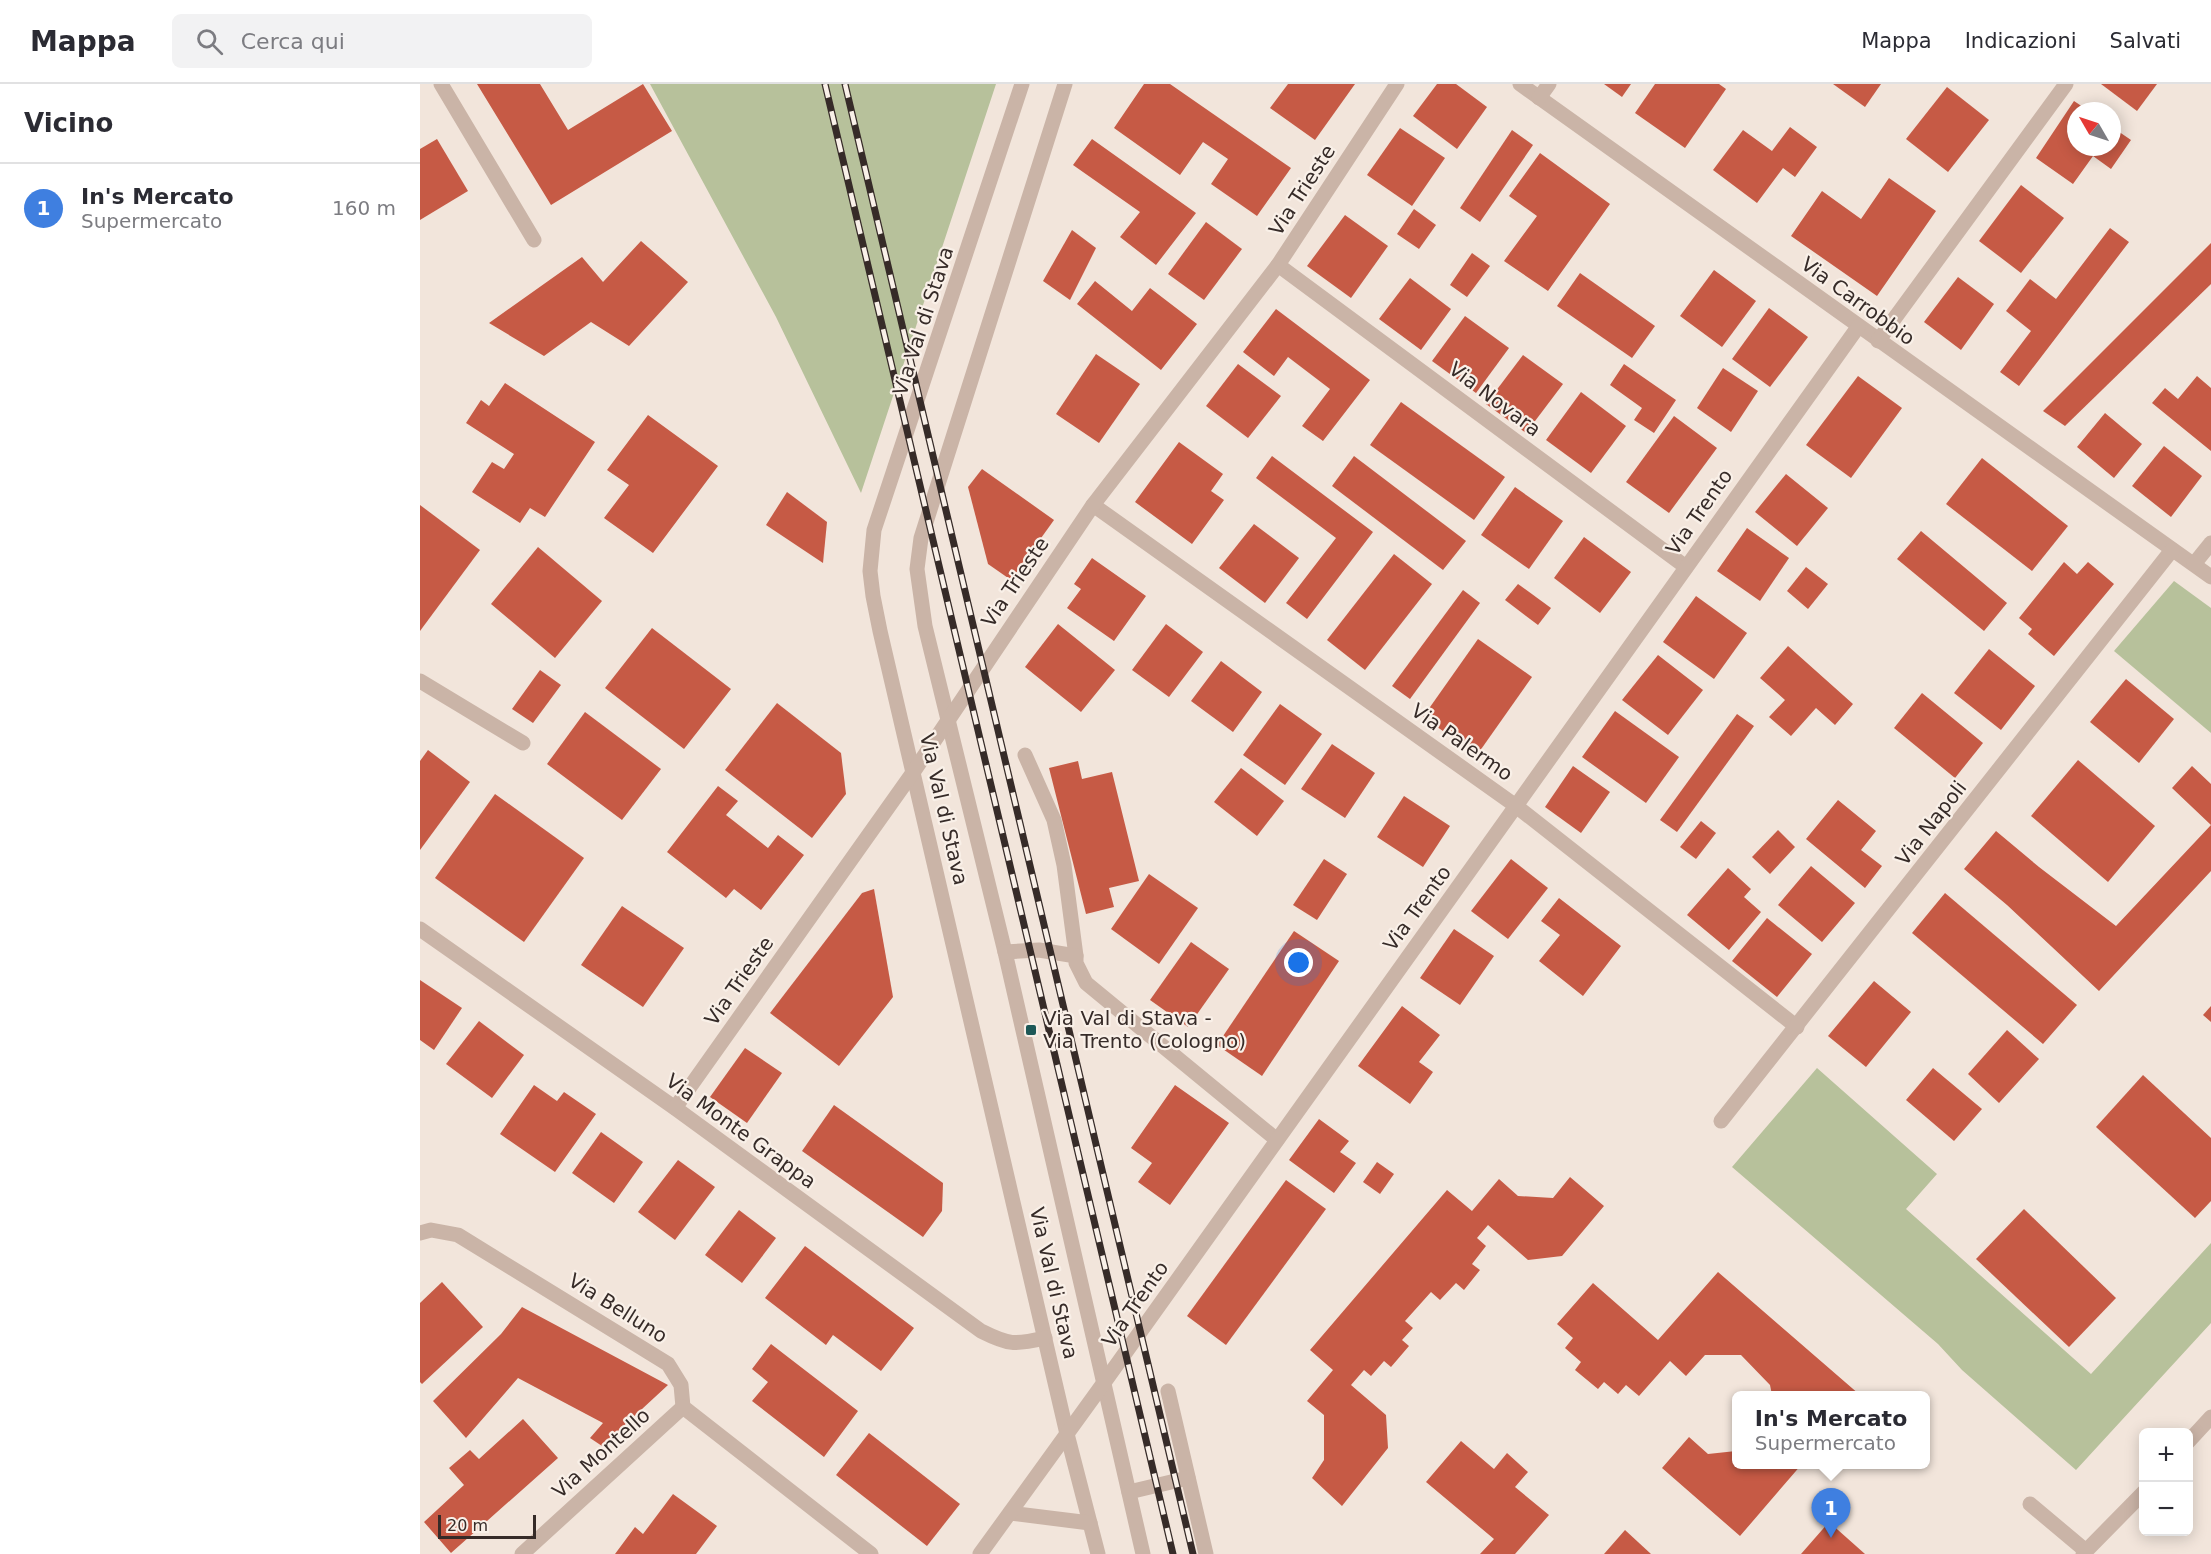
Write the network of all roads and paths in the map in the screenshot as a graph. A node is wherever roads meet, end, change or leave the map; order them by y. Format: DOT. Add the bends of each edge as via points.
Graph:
graph roads {
  1 [pos="441,84"];
  2 [pos="1022,84"];
  3 [pos="1065,84"];
  4 [pos="1397,84"];
  5 [pos="1520,84"];
  6 [pos="1549,84"];
  7 [pos="2066,84"];
  8 [pos="1539,98"];
  9 [pos="534,240"];
  10 [pos="1278,265"];
  11 [pos="1858,327"];
  12 [pos="1878,341"];
  13 [pos="1093,505"];
  14 [pos="2211,543"];
  15 [pos="2172,550"];
  16 [pos="2194,564"];
  17 [pos="1686,567"];
  18 [pos="2211,577"];
  19 [pos="420,681"];
  20 [pos="947,718"];
  21 [pos="523,743"];
  22 [pos="1025,755"];
  23 [pos="914,771"];
  24 [pos="1516,806"];
  25 [pos="420,929"];
  26 [pos="1005,952"];
  27 [pos="1076,956"];
  28 [pos="1797,1027"];
  29 [pos="675,1108"];
  30 [pos="1721,1121"];
  31 [pos="1277,1140"];
  32 [pos="420,1233"];
  33 [pos="1045,1338"];
  34 [pos="1104,1384"];
  35 [pos="1168,1391"];
  36 [pos="682,1407"];
  37 [pos="2211,1417"];
  38 [pos="1067,1434"];
  39 [pos="2193,1437"];
  40 [pos="1188,1478"];
  41 [pos="1129,1492"];
  42 [pos="2139,1497"];
  43 [pos="2030,1503"];
  44 [pos="1010,1513"];
  45 [pos="1090,1523"];
  46 [pos="2084,1553"];
  47 [pos="522,1554"];
  48 [pos="871,1554"];
  49 [pos="980,1554"];
  50 [pos="1098,1554"];
  51 [pos="1143,1554"];
  52 [pos="1206,1554"];
  1 -- 9 [label="street"];
  2 -- 23 [label="street, Via Val di Stava" via="874,530 870,571 873,596"];
  3 -- 20 [label="street, Via Val di Stava" via="917,553 920,603"];
  4 -- 10 [label="street, Via Trieste"];
  5 -- 8 [label="street, Via Carrobbio"];
  6 -- 8 [label="street"];
  7 -- 12 [label="street"];
  8 -- 11 [label="street, Via Carrobbio"];
  10 -- 13 [label="street, Via Trieste"];
  10 -- 17 [label="street, Via Novara"];
  11 -- 12 [label="street, Via Carrobbio"];
  11 -- 17 [label="street, Via Trento"];
  12 -- 15 [label="street, Via Carrobbio"];
  13 -- 20 [label="street, Via Trieste"];
  13 -- 24 [label="street, Via Palermo"];
  14 -- 16 [label="street"];
  15 -- 16 [label="street, Via Carrobbio"];
  15 -- 28 [label="street, Via Napoli"];
  16 -- 18 [label="street, Via Carrobbio"];
  17 -- 24 [label="street, Via Trento"];
  19 -- 21 [label="street"];
  20 -- 23 [label="street, Via Trieste"];
  20 -- 26 [label="street, Via Val di Stava"];
  22 -- 27 [label="street" via="1054,819"];
  23 -- 29 [label="street, Via Trieste"];
  23 -- 33 [label="street, Via Val di Stava"];
  24 -- 28 [label="street, Via Palermo"];
  24 -- 31 [label="street, Via Trento"];
  25 -- 29 [label="street, Via Monte Grappa"];
  26 -- 27 [label="street" via="1039,950"];
  26 -- 34 [label="street, Via Val di Stava"];
  27 -- 31 [label="street" via="1086,983"];
  28 -- 30 [label="street, Via Napoli"];
  29 -- 33 [label="street, Via Monte Grappa" via="981,1331 1013,1344"];
  31 -- 34 [label="street, Via Trento"];
  32 -- 36 [label="street, Via Belluno" via="431,1230 458,1235 668,1364 681,1384"];
  33 -- 38 [label="street, Via Val di Stava"];
  34 -- 38 [label="street, Via Trento"];
  34 -- 41 [label="street, Via Val di Stava"];
  35 -- 40 [label="street"];
  36 -- 47 [label="street, Via Montello"];
  36 -- 48 [label="street"];
  37 -- 39 [label="street"];
  38 -- 44 [label="street, Via Trento"];
  38 -- 45 [label="street, Via Val di Stava"];
  40 -- 41 [label="street"];
  40 -- 52 [label="street"];
  41 -- 51 [label="street, Via Val di Stava"];
  42 -- 46 [label="street"];
  43 -- 46 [label="street"];
  44 -- 45 [label="street"];
  44 -- 49 [label="street, Via Trento"];
  45 -- 50 [label="street, Via Val di Stava"];
}
